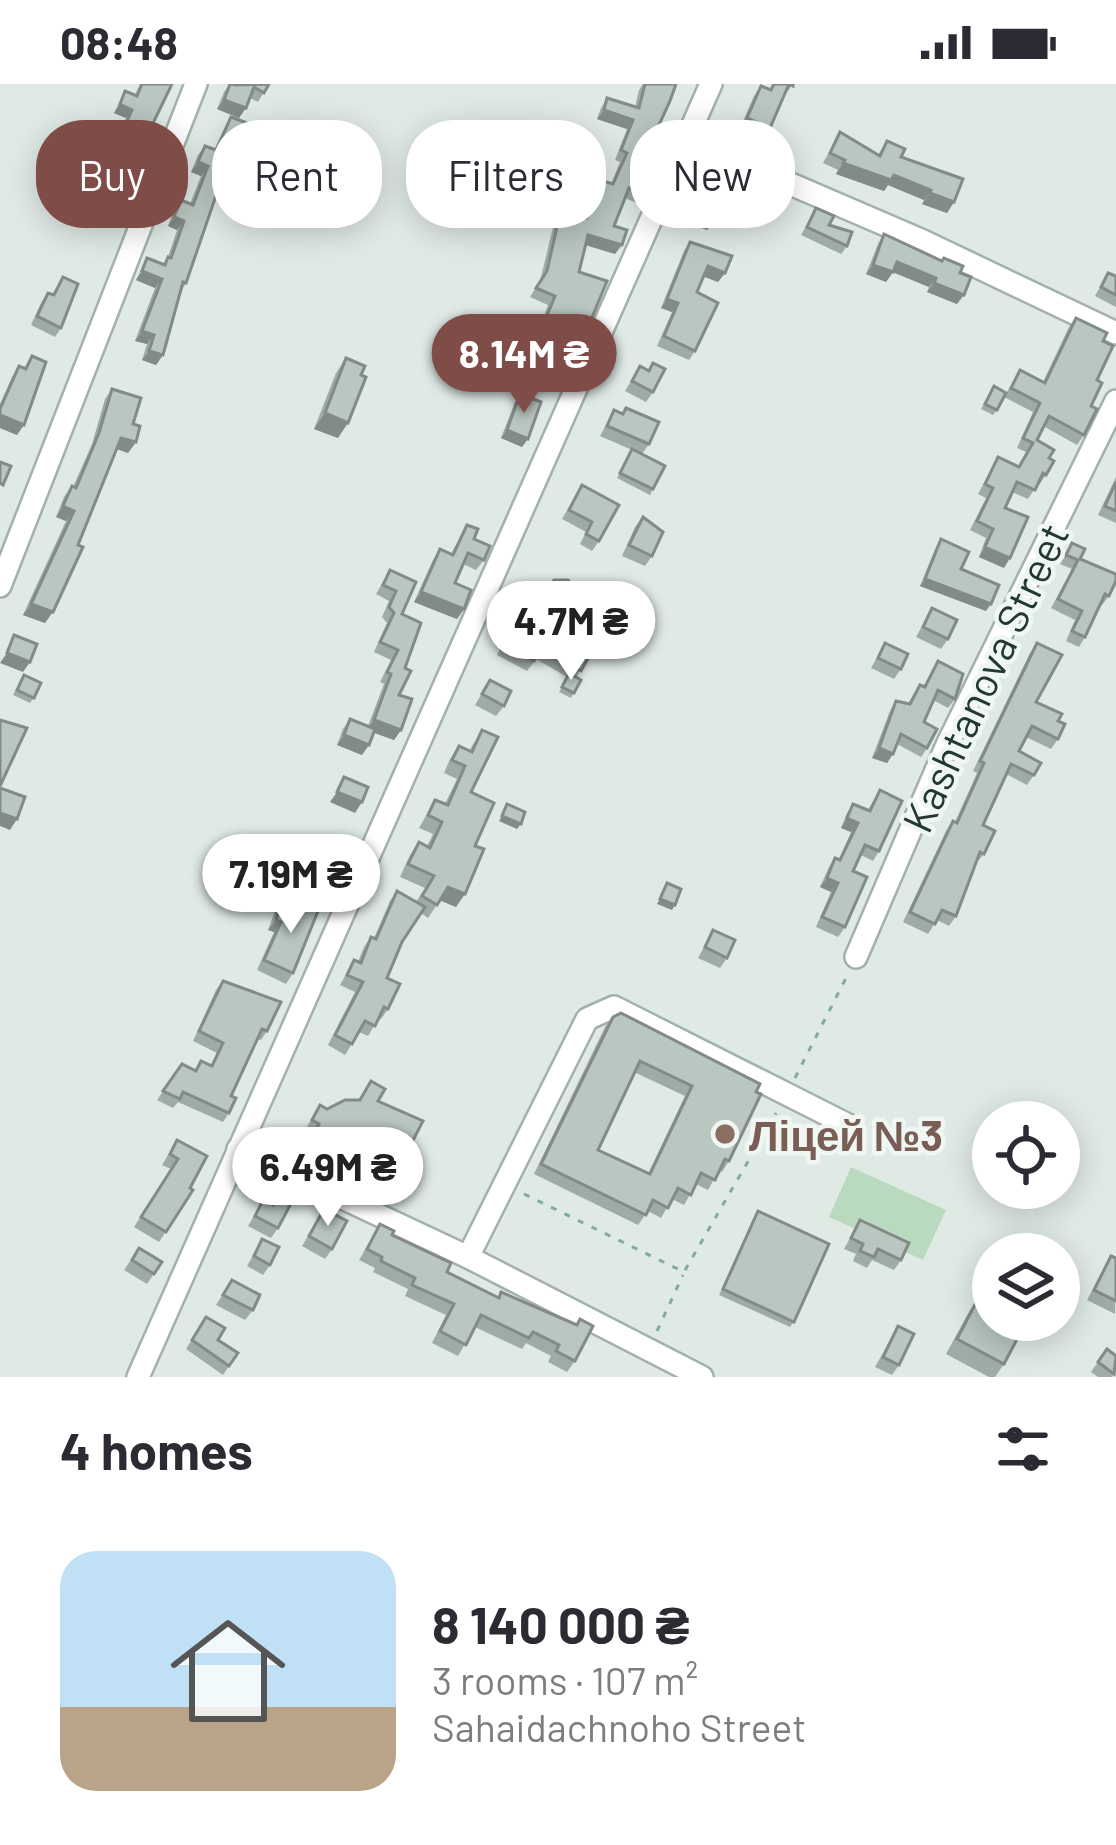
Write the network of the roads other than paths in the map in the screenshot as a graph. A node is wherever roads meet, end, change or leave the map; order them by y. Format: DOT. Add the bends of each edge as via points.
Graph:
graph roads {
  1 [pos="196,84"];
  2 [pos="711,84"];
  3 [pos="695,120"];
  4 [pos="795,186"];
  5 [pos="647,228"];
  6 [pos="1116,333"];
  7 [pos="1116,401"];
  8 [pos="0,586"];
  9 [pos="856,956"];
  10 [pos="850,1126"];
  11 [pos="238,1149"];
  12 [pos="468,1257"];
  13 [pos="688,1374"];
  14 [pos="137,1377"];
  1 -- 8 [label="street"];
  2 -- 3 [label="street"];
  4 -- 6 [label="street"];
  5 -- 11 [label="street"];
  7 -- 9 [label="street, Kashtanova Street" via="947,745"];
  10 -- 12 [label="street" via="614,1007 587,1019"];
  11 -- 12 [label="street"];
  11 -- 14 [label="street"];
  12 -- 13 [label="street"];
}
